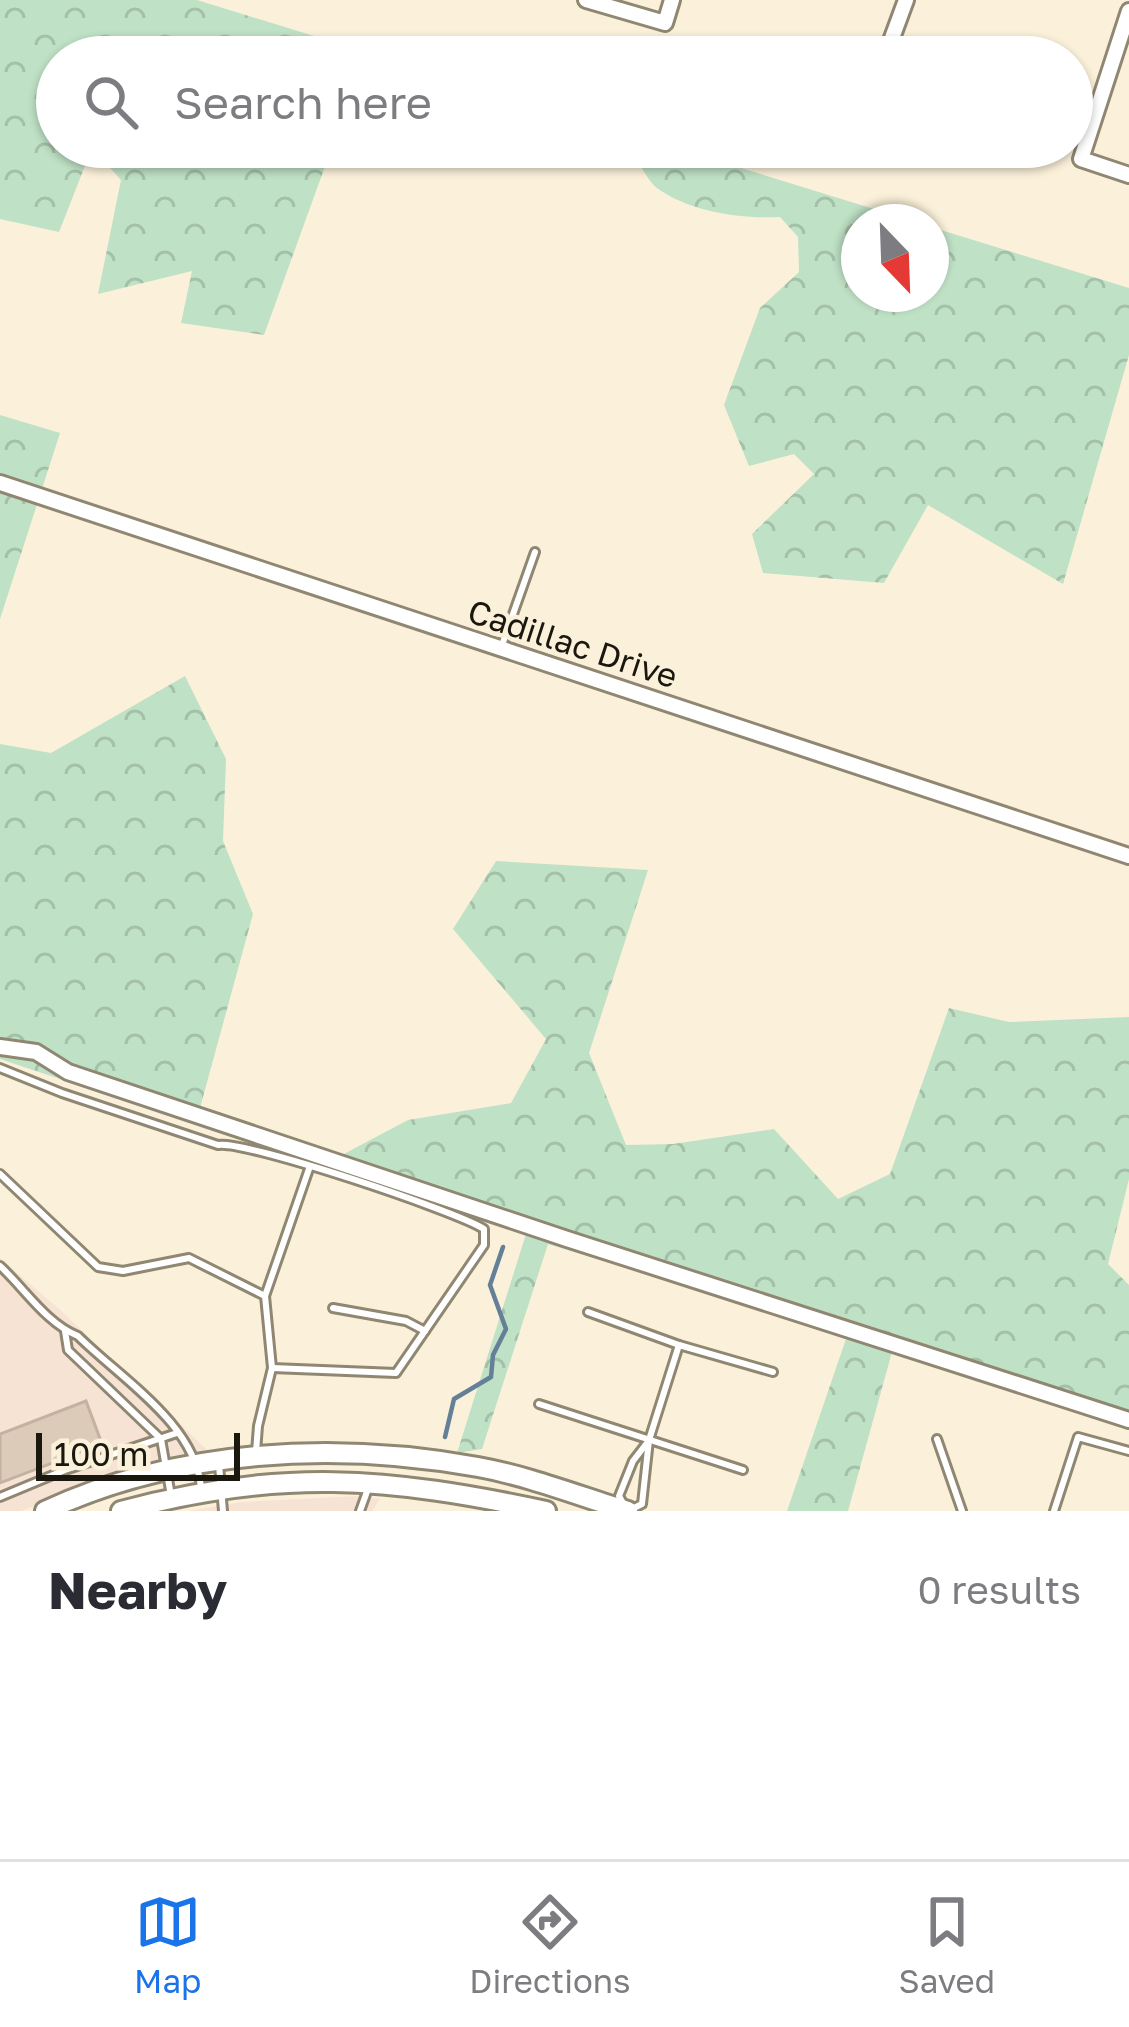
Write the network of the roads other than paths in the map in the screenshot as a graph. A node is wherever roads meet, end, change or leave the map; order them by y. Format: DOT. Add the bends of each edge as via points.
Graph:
graph roads {
  1 [pos="586,0"];
  2 [pos="672,0"];
  3 [pos="906,0"];
  4 [pos="1129,11"];
  5 [pos="893,36"];
  6 [pos="1093,122"];
  7 [pos="1093,163"];
  8 [pos="1129,175"];
  9 [pos="0,483"];
  10 [pos="536,552"];
  11 [pos="501,648"];
  12 [pos="1129,856"];
  13 [pos="0,1047"];
  14 [pos="0,1067"];
  15 [pos="310,1166"];
  16 [pos="0,1174"];
  17 [pos="0,1266"];
  18 [pos="265,1296"];
  19 [pos="333,1308"];
  20 [pos="588,1312"];
  21 [pos="64,1331"];
  22 [pos="425,1331"];
  23 [pos="679,1345"];
  24 [pos="272,1368"];
  25 [pos="773,1372"];
  26 [pos="539,1404"];
  27 [pos="1129,1420"];
  28 [pos="178,1432"];
  29 [pos="161,1439"];
  30 [pos="938,1439"];
  31 [pos="649,1440"];
  32 [pos="1129,1451"];
  33 [pos="256,1456"];
  34 [pos="209,1462"];
  35 [pos="166,1470"];
  36 [pos="743,1470"];
  37 [pos="370,1482"];
  38 [pos="212,1490"];
  39 [pos="0,1497"];
  40 [pos="171,1497"];
  41 [pos="536,1510"];
  42 [pos="45,1511"];
  43 [pos="121,1511"];
  44 [pos="223,1511"];
  45 [pos="360,1511"];
  46 [pos="628,1511"];
  47 [pos="962,1511"];
  48 [pos="1054,1511"];
  1 -- 2 [label="street" via="664,23"];
  3 -- 5 [label="street"];
  4 -- 6 [label="street"];
  7 -- 8 [label="street"];
  9 -- 11 [label="street, Cadillac Drive"];
  10 -- 11 [label="lane"];
  11 -- 12 [label="street, Cadillac Drive"];
  13 -- 27 [label="street" via="36,1052 68,1072"];
  14 -- 15 [label="lane" via="218,1145"];
  15 -- 18 [label="lane"];
  15 -- 22 [label="lane" via="484,1229 484,1245"];
  16 -- 18 [label="lane" via="98,1267 189,1258"];
  17 -- 21 [label="lane"];
  18 -- 24 [label="lane"];
  19 -- 22 [label="lane"];
  20 -- 23 [label="lane"];
  21 -- 28 [label="lane"];
  21 -- 29 [label="lane" via="68,1350"];
  22 -- 24 [label="lane" via="390,1375"];
  23 -- 25 [label="lane"];
  23 -- 31 [label="lane"];
  24 -- 33 [label="lane"];
  26 -- 31 [label="lane"];
  28 -- 29 [label="lane"];
  28 -- 34 [label="lane"];
  29 -- 35 [label="lane"];
  29 -- 39 [label="lane"];
  30 -- 47 [label="lane"];
  31 -- 36 [label="lane"];
  31 -- 46 [label="lane" via="642,1504"];
  31 -- 46 [label="lane" via="619,1496"];
  32 -- 48 [label="lane" via="1078,1437"];
  33 -- 34 [label="main road"];
  33 -- 46 [label="main road" via="407,1456 482,1467"];
  34 -- 35 [label="main road"];
  34 -- 38 [label="lane"];
  34 -- 38 [label="lane"];
  35 -- 40 [label="lane"];
  35 -- 42 [label="main road"];
  37 -- 38 [label="main road"];
  37 -- 41 [label="main road"];
  37 -- 45 [label="lane"];
  38 -- 40 [label="main road"];
  38 -- 44 [label="lane"];
  40 -- 43 [label="main road"];
}
